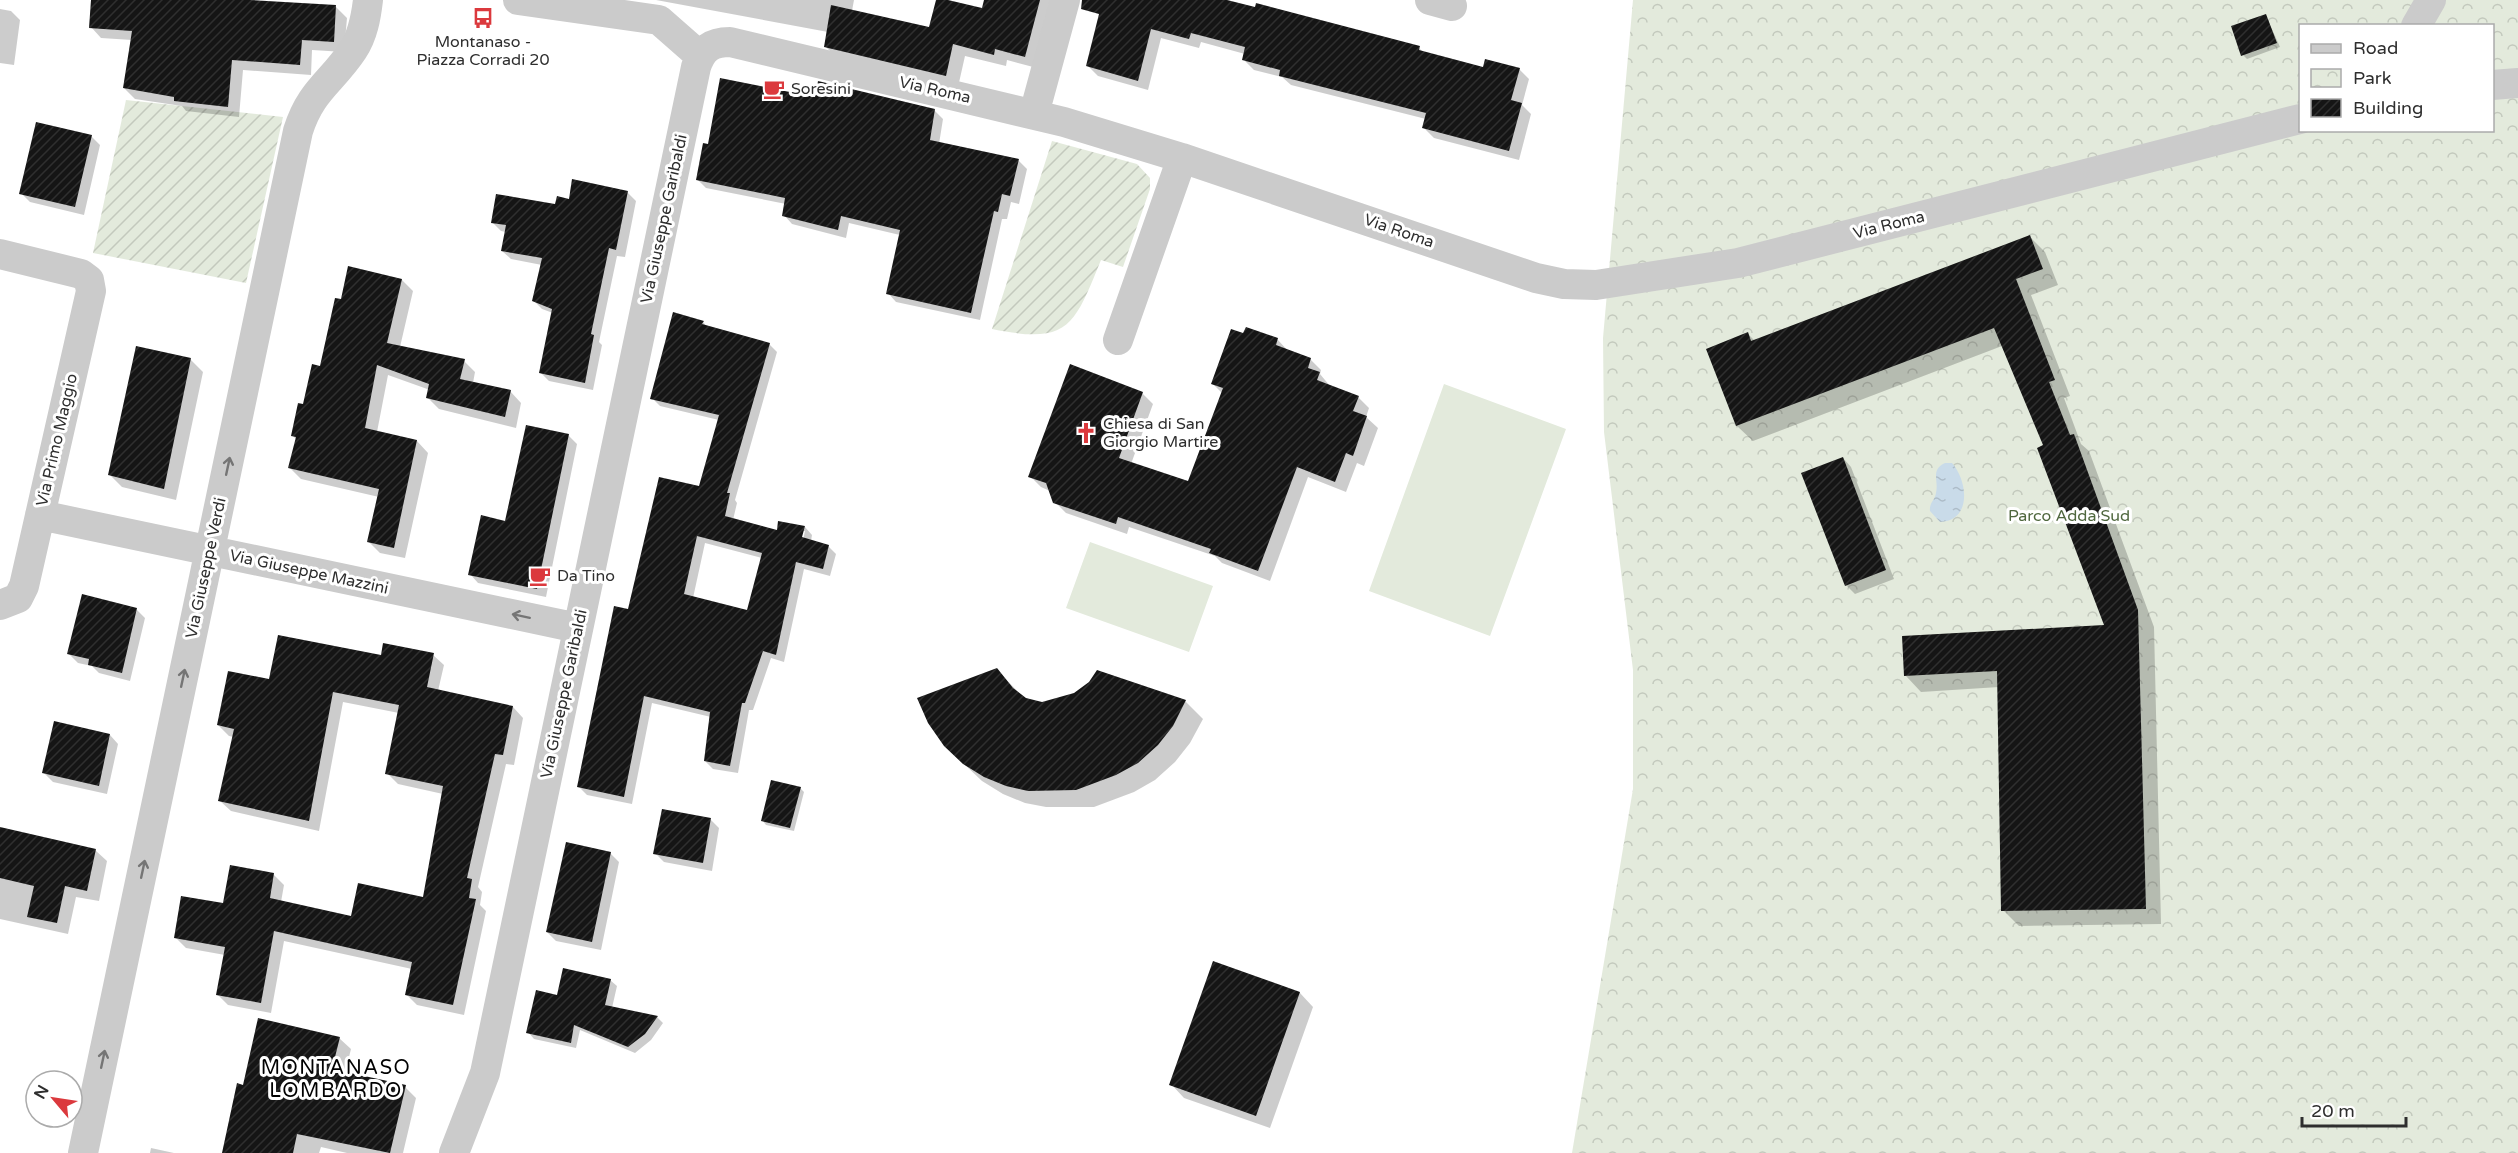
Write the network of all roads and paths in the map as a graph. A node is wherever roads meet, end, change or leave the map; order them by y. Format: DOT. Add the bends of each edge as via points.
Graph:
graph roads {
  1 [pos="368,0"];
  2 [pos="518,0"];
  3 [pos="1065,0"];
  4 [pos="2431,0"];
  5 [pos="2417,24"];
  6 [pos="700,56"];
  7 [pos="2518,83"];
  8 [pos="2494,85"];
  9 [pos="1034,114"];
  10 [pos="2299,120"];
  11 [pos="1182,158"];
  12 [pos="0,254"];
  13 [pos="1118,340"];
  14 [pos="40,515"];
  15 [pos="210,551"];
  16 [pos="9,602"];
  17 [pos="578,628"];
  18 [pos="83,1153"];
  19 [pos="454,1153"];
  15 -- 1 [label="street, Via Giuseppe Verdi, one-way" via="298,131 312,97 359,38"];
  2 -- 6 [label="street" via="659,20"];
  3 -- 9 [label="street"];
  4 -- 5 [label="street"];
  6 -- 9 [label="street, Via Roma" via="717,42 730,42"];
  6 -- 17 [label="street, Via Giuseppe Garibaldi"];
  7 -- 8 [label="street"];
  9 -- 11 [label="street, Via Roma"];
  10 -- 11 [label="street, Via Roma" via="1738,263 1596,285 1536,278"];
  11 -- 13 [label="street"];
  12 -- 14 [label="street, Via Primo Maggio" via="69,269 89,280 91,291"];
  14 -- 15 [label="street, Via Giuseppe Mazzini"];
  14 -- 16 [label="street, Via Primo Maggio" via="24,586"];
  17 -- 15 [label="street, Via Giuseppe Mazzini, one-way"];
  18 -- 15 [label="street, Via Giuseppe Verdi, one-way"];
  17 -- 19 [label="street, Via Giuseppe Garibaldi" via="485,1073"];
}
